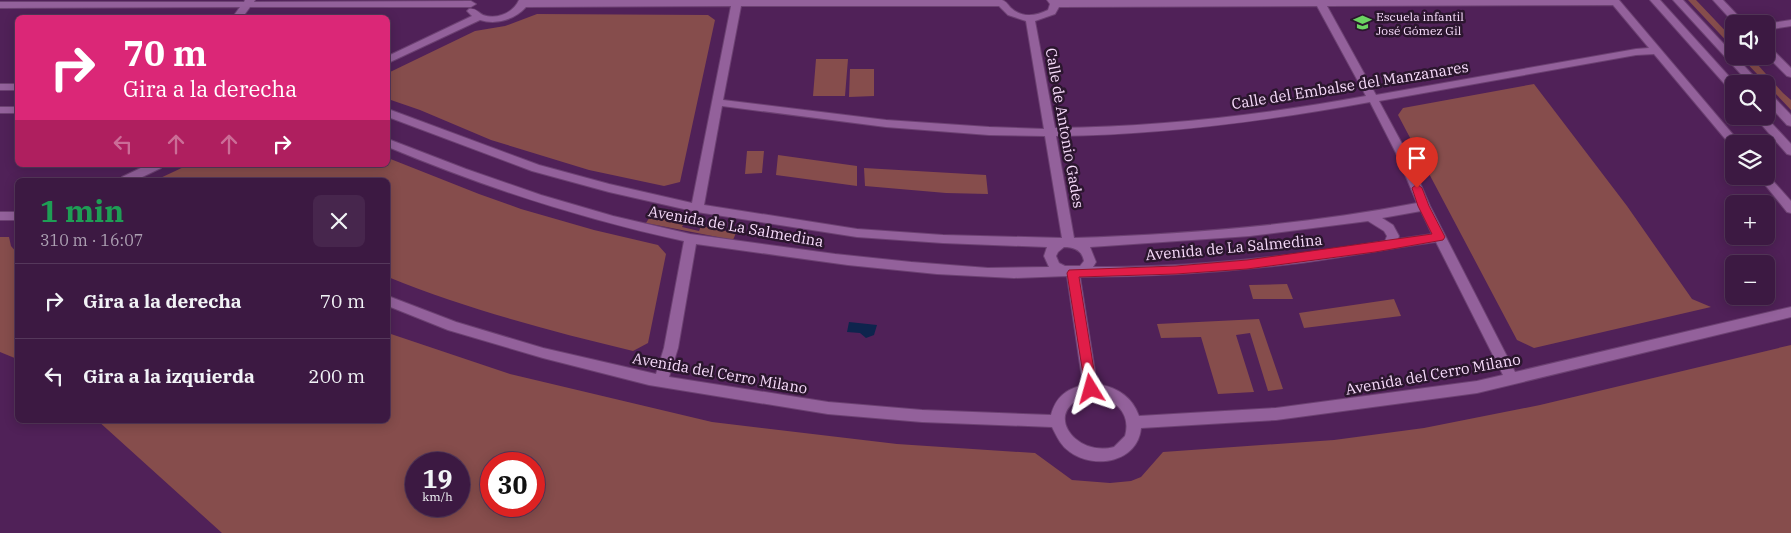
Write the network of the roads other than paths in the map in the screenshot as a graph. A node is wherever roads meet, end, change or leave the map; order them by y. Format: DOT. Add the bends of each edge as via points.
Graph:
graph roads {
  1 [pos="1655,0"];
  2 [pos="1678,0"];
  3 [pos="1718,0"];
  4 [pos="1003,1"];
  5 [pos="1320,1"];
  6 [pos="1614,1"];
  7 [pos="110,2"];
  8 [pos="248,2"];
  9 [pos="473,2"];
  10 [pos="523,2"];
  11 [pos="737,2"];
  12 [pos="1054,2"];
  13 [pos="0,5"];
  14 [pos="239,15"];
  15 [pos="1732,15"];
  16 [pos="478,17"];
  17 [pos="1030,18"];
  18 [pos="1791,23"];
  19 [pos="1775,26"];
  20 [pos="1657,50"];
  21 [pos="1775,58"];
  22 [pos="390,59"];
  23 [pos="1791,74"];
  24 [pos="1748,75"];
  25 [pos="1725,78"];
  26 [pos="0,87"];
  27 [pos="15,87"];
  28 [pos="1373,99"];
  29 [pos="717,103"];
  30 [pos="1775,105"];
  31 [pos="0,110"];
  32 [pos="15,110"];
  33 [pos="390,114"];
  34 [pos="1791,122"];
  35 [pos="1767,125"];
  36 [pos="1050,132"];
  37 [pos="1728,135"];
  38 [pos="390,144"];
  39 [pos="1791,151"];
  40 [pos="153,167"];
  41 [pos="130,178"];
  42 [pos="1771,185"];
  43 [pos="1424,206"];
  44 [pos="697,208"];
  45 [pos="1791,209"];
  46 [pos="0,216"];
  47 [pos="15,216"];
  48 [pos="1371,217"];
  49 [pos="1440,237"];
  50 [pos="692,238"];
  51 [pos="1068,243"];
  52 [pos="1390,245"];
  53 [pos="1072,272"];
  54 [pos="390,302"];
  55 [pos="1791,312"];
  56 [pos="1512,378"];
  57 [pos="661,381"];
  58 [pos="1091,389"];
  59 [pos="1057,421"];
  60 [pos="1135,422"];
  1 -- 25 [label="street"];
  2 -- 24 [label="street"];
  3 -- 15 [label="street"];
  4 -- 11 [label="street"];
  4 -- 17 [label="street" via="1011,14"];
  5 -- 6 [label="street"];
  5 -- 12 [label="street"];
  5 -- 28 [label="street"];
  6 -- 20 [label="street"];
  7 -- 8 [label="street"];
  7 -- 13 [label="street"];
  8 -- 9 [label="street"];
  8 -- 14 [label="street"];
  9 -- 16 [label="street" via="471,9"];
  10 -- 11 [label="street"];
  10 -- 16 [label="street" via="514,13 500,18"];
  11 -- 29 [label="street"];
  12 -- 17 [label="street" via="1054,10 1046,16"];
  16 -- 22 [label="street"];
  17 -- 36 [label="street, Calle de Antonio Gades"];
  18 -- 19 [label="street"];
  20 -- 28 [label="street, Calle del Embalse del Manzanares"];
  20 -- 37 [label="street"];
  21 -- 23 [label="street"];
  26 -- 27 [label="street"];
  28 -- 36 [label="street, Calle del Embalse del Manzanares" via="1282,115 1165,127"];
  28 -- 43 [label="street"];
  29 -- 36 [label="street, Calle del Embalse del Manzanares" via="925,128"];
  29 -- 44 [label="street"];
  30 -- 34 [label="street"];
  31 -- 32 [label="street"];
  33 -- 44 [label="street, Avenida de La Salmedina" via="536,168"];
  35 -- 39 [label="street"];
  36 -- 51 [label="street, Calle de Antonio Gades"];
  38 -- 50 [label="street, Avenida de La Salmedina" via="526,196"];
  40 -- 41 [label="street"];
  42 -- 45 [label="street"];
  43 -- 48 [label="street, Avenida de La Salmedina"];
  43 -- 49 [label="street"];
  44 -- 51 [label="street, Avenida de La Salmedina" via="857,233"];
  46 -- 47 [label="street"];
  48 -- 51 [label="street, Avenida de La Salmedina" via="1230,235"];
  48 -- 52 [label="street" via="1389,228 1393,236"];
  49 -- 52 [label="street, Avenida de La Salmedina"];
  49 -- 56 [label="street"];
  50 -- 53 [label="street, Avenida de La Salmedina" via="895,266"];
  50 -- 57 [label="street" via="671,348"];
  51 -- 53 [label="street" via="1084,248 1090,257 1088,266"];
  51 -- 53 [label="street" via="1052,249 1050,259 1056,268"];
  52 -- 53 [label="street, Avenida de La Salmedina" via="1247,265"];
  53 -- 58 [label="street"];
  54 -- 57 [label="street, Avenida del Cerro Milano" via="453,326 534,350"];
  55 -- 56 [label="street, Avenida del Cerro Milano"];
  56 -- 60 [label="street, Avenida del Cerro Milano" via="1367,403 1276,414"];
  57 -- 59 [label="street, Avenida del Cerro Milano" via="828,408 922,416"];
  58 -- 59 [label="street" via="1079,390 1063,400"];
  58 -- 60 [label="street" via="1116,396 1129,409"];
  59 -- 60 [label="street" via="1069,443 1094,455 1120,451 1129,443"];
}
